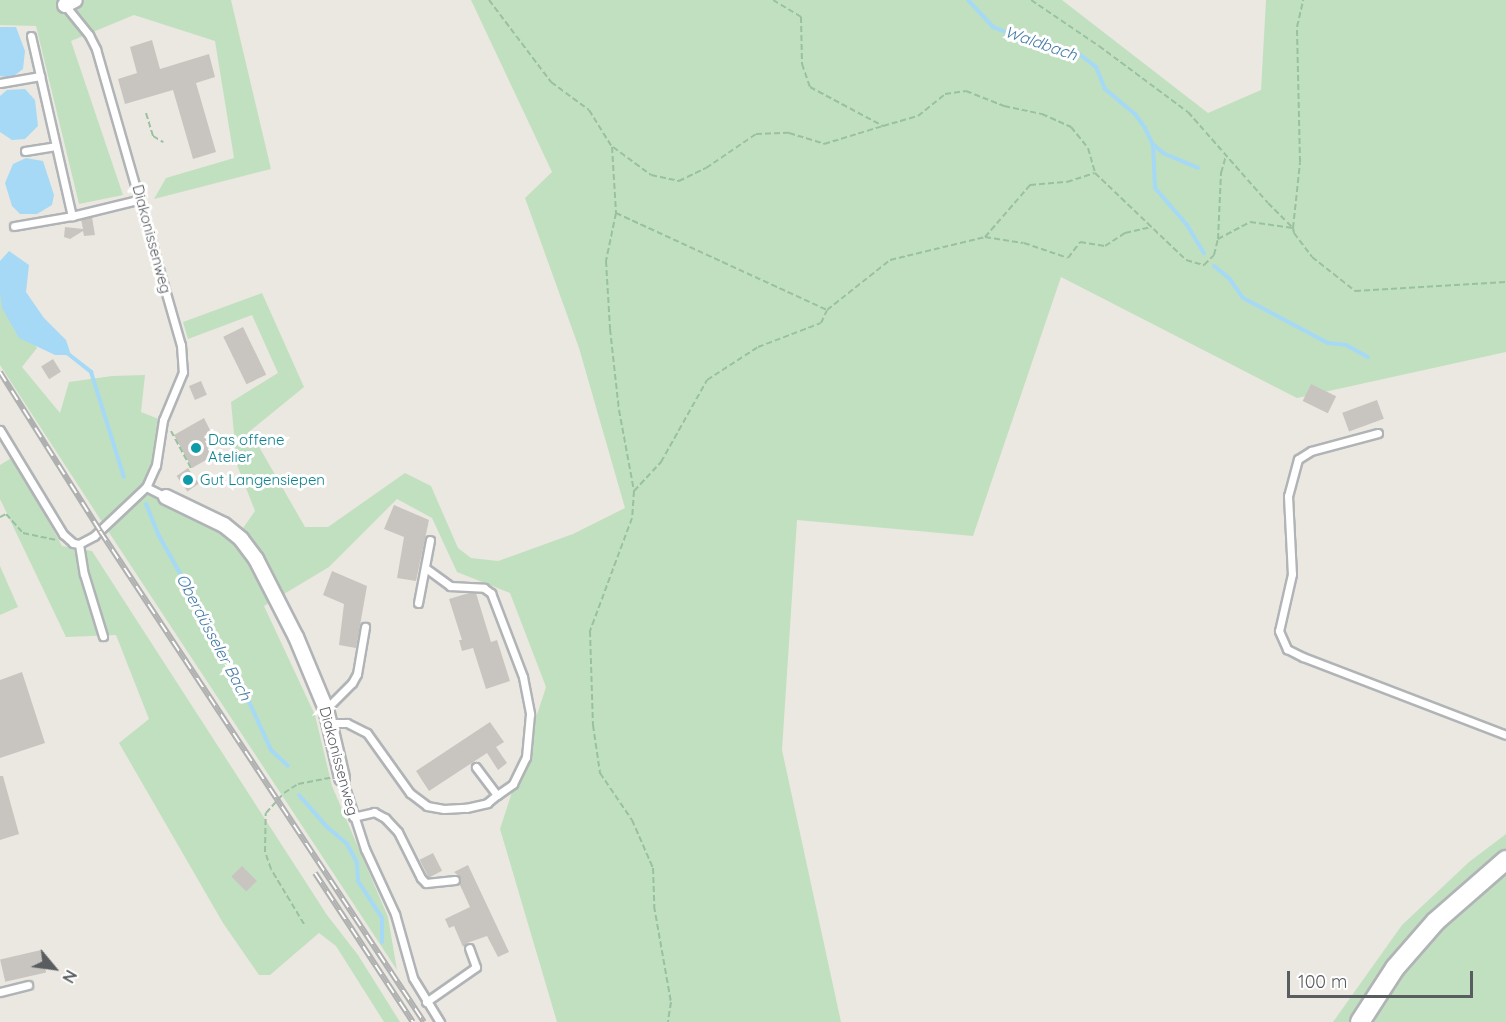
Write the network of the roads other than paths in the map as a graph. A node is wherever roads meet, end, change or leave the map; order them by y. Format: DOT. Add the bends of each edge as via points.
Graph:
graph roads {
  1 [pos="67,2"];
  2 [pos="31,36"];
  3 [pos="40,76"];
  4 [pos="0,83"];
  5 [pos="56,146"];
  6 [pos="25,151"];
  7 [pos="141,199"];
  8 [pos="72,216"];
  9 [pos="14,226"];
  10 [pos="0,430"];
  11 [pos="1378,433"];
  12 [pos="146,487"];
  13 [pos="166,497"];
  14 [pos="430,540"];
  15 [pos="79,544"];
  16 [pos="427,569"];
  17 [pos="418,603"];
  18 [pos="365,627"];
  19 [pos="103,636"];
  20 [pos="326,709"];
  21 [pos="331,723"];
  22 [pos="1506,735"];
  23 [pos="476,767"];
  24 [pos="342,778"];
  25 [pos="497,795"];
  26 [pos="353,817"];
  27 [pos="1506,860"];
  28 [pos="455,880"];
  29 [pos="469,948"];
  30 [pos="28,985"];
  31 [pos="0,992"];
  32 [pos="426,1002"];
  33 [pos="440,1022"];
  34 [pos="1360,1022"];
  1 -- 7 [label="lane, Diakonissenweg" via="96,48"];
  2 -- 3 [label="lane"];
  3 -- 4 [label="lane"];
  3 -- 5 [label="lane"];
  5 -- 6 [label="lane"];
  5 -- 8 [label="lane"];
  7 -- 8 [label="lane"];
  7 -- 12 [label="lane, Diakonissenweg" via="183,359 183,372 165,411 156,465"];
  8 -- 9 [label="lane"];
  10 -- 15 [label="lane" via="63,534"];
  11 -- 22 [label="lane" via="1311,451 1299,459 1288,496 1292,574 1279,631 1287,649 1303,657"];
  12 -- 13 [label="lane, Diakonissenweg"];
  12 -- 15 [label="lane, Diakonissenweg" via="100,531"];
  13 -- 20 [label="street, Diakonissenweg" via="224,525 241,539 256,559 297,637"];
  14 -- 16 [label="lane"];
  15 -- 19 [label="lane"];
  16 -- 17 [label="lane"];
  16 -- 25 [label="lane" via="450,585 491,592 523,677 530,714 526,757 513,784"];
  18 -- 20 [label="lane" via="357,674"];
  20 -- 21 [label="street, Diakonissenweg"];
  21 -- 24 [label="street, Diakonissenweg"];
  21 -- 25 [label="lane" via="347,723 367,733 410,794 427,806 466,808 487,803"];
  23 -- 25 [label="lane"];
  24 -- 26 [label="lane, Diakonissenweg"];
  26 -- 28 [label="lane" via="374,812 385,818 402,839 426,883"];
  26 -- 32 [label="lane, Diakonissenweg" via="395,914 413,978"];
  27 -- 34 [label="main road" via="1436,921 1395,968"];
  29 -- 32 [label="lane" via="476,967"];
  30 -- 31 [label="lane"];
  32 -- 33 [label="lane, Diakonissenweg"];
}
